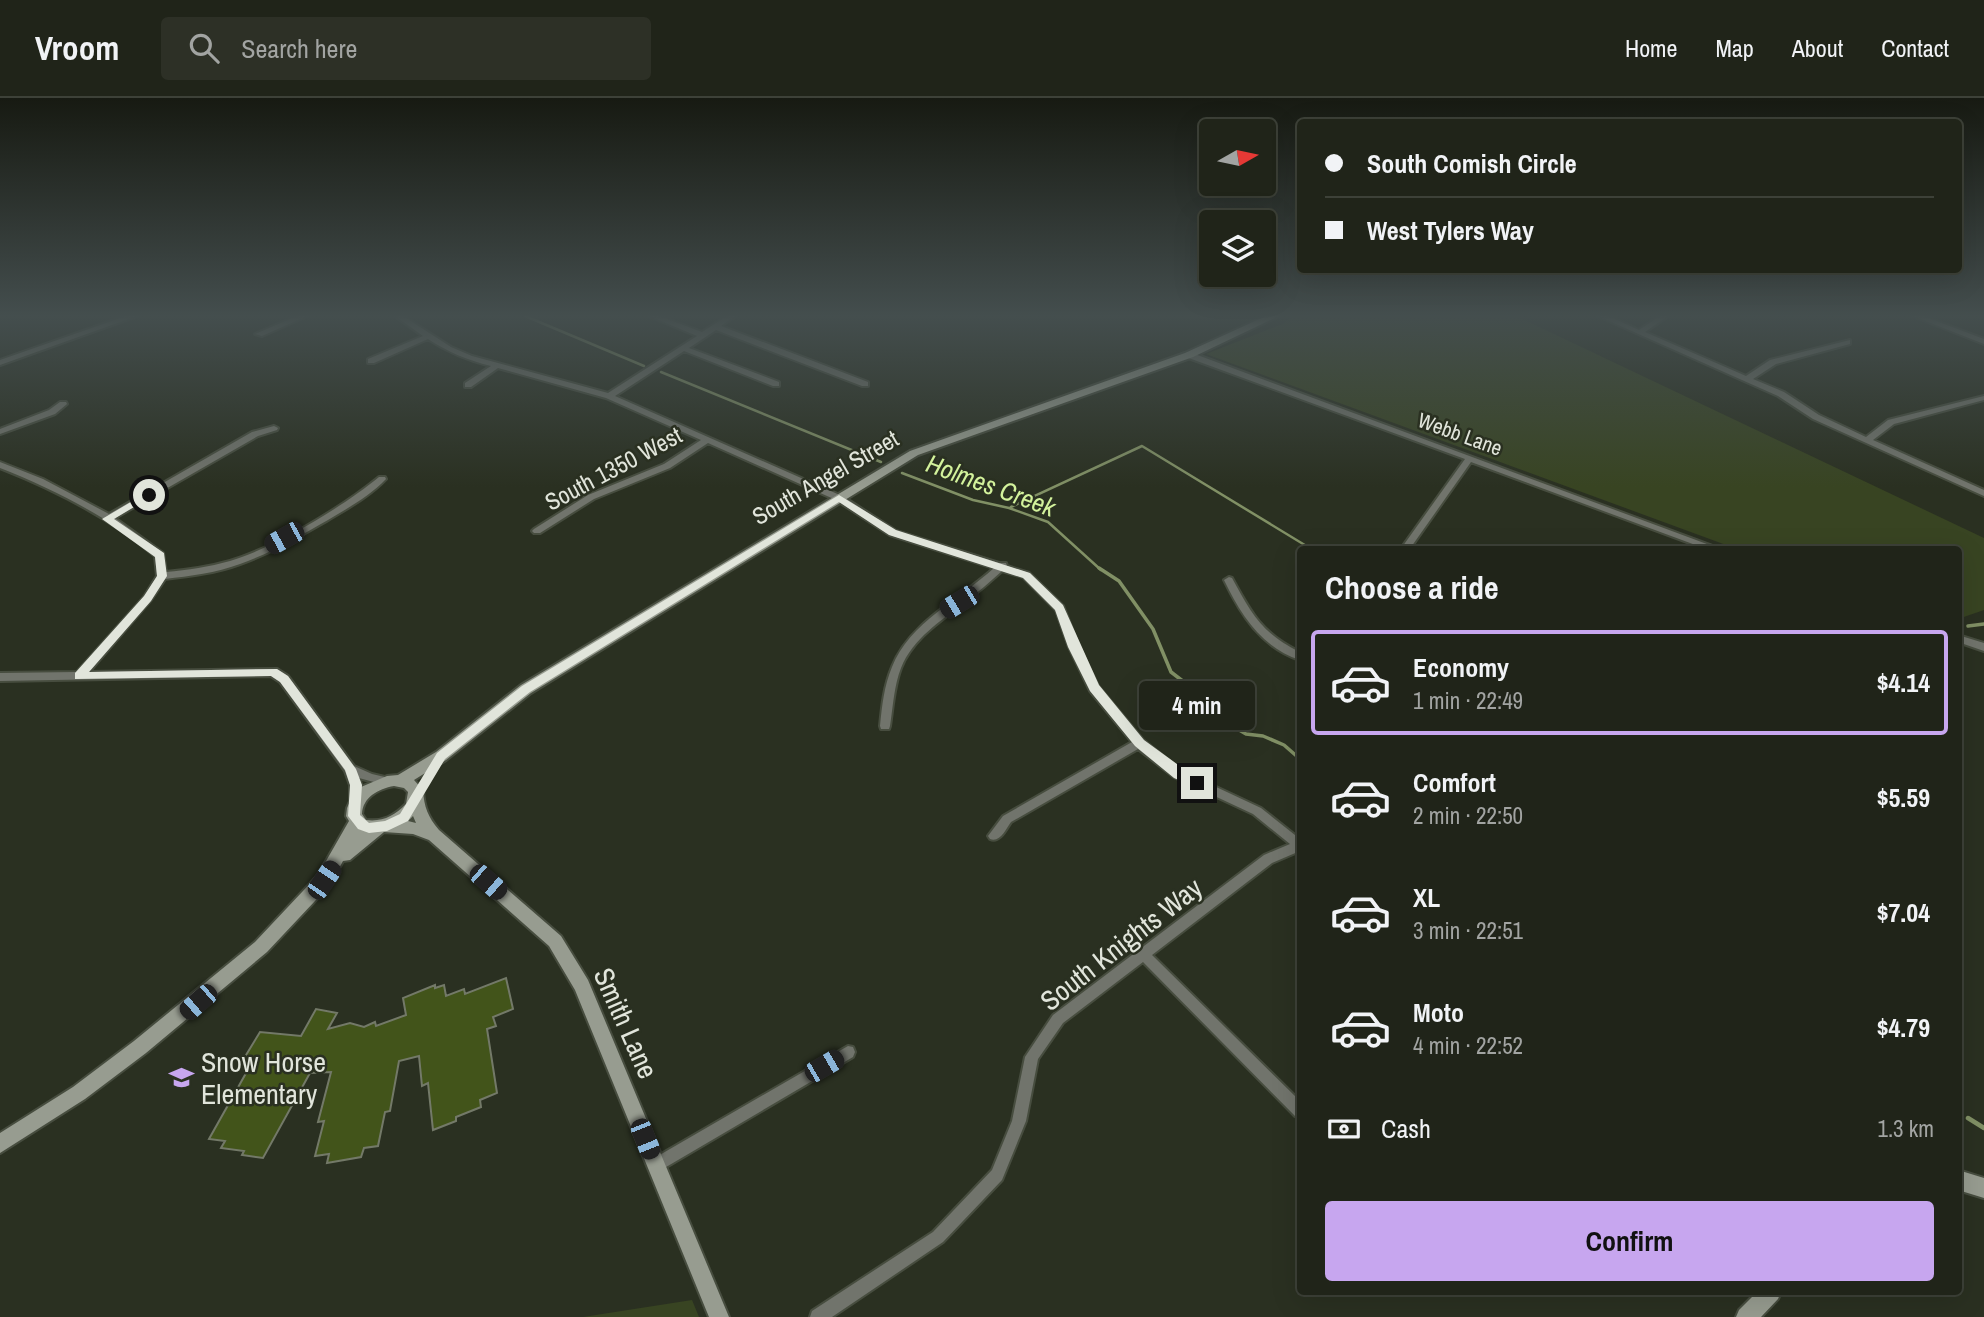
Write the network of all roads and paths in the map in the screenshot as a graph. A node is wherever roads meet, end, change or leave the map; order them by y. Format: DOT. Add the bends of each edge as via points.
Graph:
graph roads {
  1 [pos="486,373"];
  2 [pos="522,373"];
  3 [pos="645,373"];
  4 [pos="747,373"];
  5 [pos="836,373"];
  6 [pos="1139,373"];
  7 [pos="1238,373"];
  8 [pos="1733,373"];
  9 [pos="1756,373"];
  10 [pos="1747,379"];
  11 [pos="776,384"];
  12 [pos="865,384"];
  13 [pos="468,385"];
  14 [pos="610,396"];
  15 [pos="1981,401"];
  16 [pos="63,404"];
  17 [pos="274,428"];
  18 [pos="0,432"];
  19 [pos="707,440"];
  20 [pos="1867,440"];
  21 [pos="1470,458"];
  22 [pos="0,465"];
  23 [pos="382,479"];
  24 [pos="1984,493"];
  25 [pos="839,498"];
  26 [pos="107,519"];
  27 [pos="537,531"];
  28 [pos="1407,546"];
  29 [pos="1708,546"];
  30 [pos="1003,565"];
  31 [pos="162,576"];
  32 [pos="1229,580"];
  33 [pos="1962,639"];
  34 [pos="1984,647"];
  35 [pos="1297,654"];
  36 [pos="79,676"];
  37 [pos="0,677"];
  38 [pos="885,726"];
  39 [pos="1139,743"];
  40 [pos="441,756"];
  41 [pos="350,769"];
  42 [pos="402,780"];
  43 [pos="385,781"];
  44 [pos="416,798"];
  45 [pos="356,802"];
  46 [pos="357,821"];
  47 [pos="383,827"];
  48 [pos="434,835"];
  49 [pos="994,836"];
  50 [pos="1297,844"];
  51 [pos="1297,847"];
  52 [pos="336,863"];
  53 [pos="1145,956"];
  54 [pos="848,1052"];
  55 [pos="1297,1108"];
  56 [pos="0,1144"];
  57 [pos="656,1165"];
  58 [pos="1962,1181"];
  59 [pos="1984,1188"];
  60 [pos="1768,1295"];
  61 [pos="719,1317"];
  62 [pos="818,1317"];
  63 [pos="1746,1317"];
  1 -- 13 [label="street"];
  2 -- 14 [label="street"];
  3 -- 14 [label="street"];
  4 -- 11 [label="street"];
  5 -- 12 [label="street"];
  6 -- 25 [label="street, South Angel Street" via="914,453"];
  7 -- 21 [label="street, Webb Lane"];
  8 -- 10 [label="street"];
  9 -- 10 [label="street"];
  10 -- 20 [label="street"];
  14 -- 19 [label="street"];
  15 -- 20 [label="street" via="1891,422"];
  16 -- 18 [label="street"];
  17 -- 26 [label="street" via="255,434"];
  19 -- 25 [label="street"];
  19 -- 27 [label="street, South 1350 West" via="667,466 591,497"];
  20 -- 24 [label="street"];
  21 -- 28 [label="street"];
  21 -- 29 [label="street, Webb Lane"];
  22 -- 26 [label="street"];
  23 -- 31 [label="street" via="355,500 238,562"];
  25 -- 30 [label="street" via="893,533"];
  25 -- 40 [label="street, South Angel Street" via="526,689"];
  26 -- 31 [label="street" via="160,555"];
  30 -- 38 [label="street" via="978,590 940,613 899,657 886,691"];
  30 -- 39 [label="street" via="1026,575 1060,608 1094,688"];
  31 -- 36 [label="street"];
  32 -- 35 [label="street" via="1260,633"];
  33 -- 34 [label="street"];
  36 -- 37 [label="street"];
  36 -- 41 [label="street" via="273,671 284,679"];
  39 -- 49 [label="street" via="1007,819"];
  39 -- 50 [label="street" via="1178,774 1257,811"];
  40 -- 42 [label="street, South Angel Street"];
  40 -- 44 [label="street, South Angel Street"];
  41 -- 43 [label="street"];
  41 -- 45 [label="street"];
  42 -- 43 [label="street"];
  42 -- 44 [label="street" via="414,788"];
  43 -- 45 [label="street"];
  44 -- 47 [label="street" via="404,817"];
  44 -- 48 [label="street, Smith Lane" via="422,820"];
  45 -- 46 [label="street"];
  46 -- 47 [label="street" via="369,828"];
  46 -- 52 [label="street"];
  47 -- 48 [label="street, Smith Lane" via="413,828"];
  47 -- 52 [label="street"];
  48 -- 57 [label="street, Smith Lane" via="555,941 582,986"];
  51 -- 53 [label="street, South Knights Way" via="1268,859"];
  52 -- 56 [label="street" via="295,915 181,1016 79,1093"];
  53 -- 55 [label="street"];
  53 -- 62 [label="street, South Knights Way" via="1058,1019 1032,1057 1019,1121 997,1175 938,1237"];
  54 -- 57 [label="street"];
  57 -- 61 [label="street, Smith Lane"];
  58 -- 59 [label="street"];
  60 -- 63 [label="street"];
}
